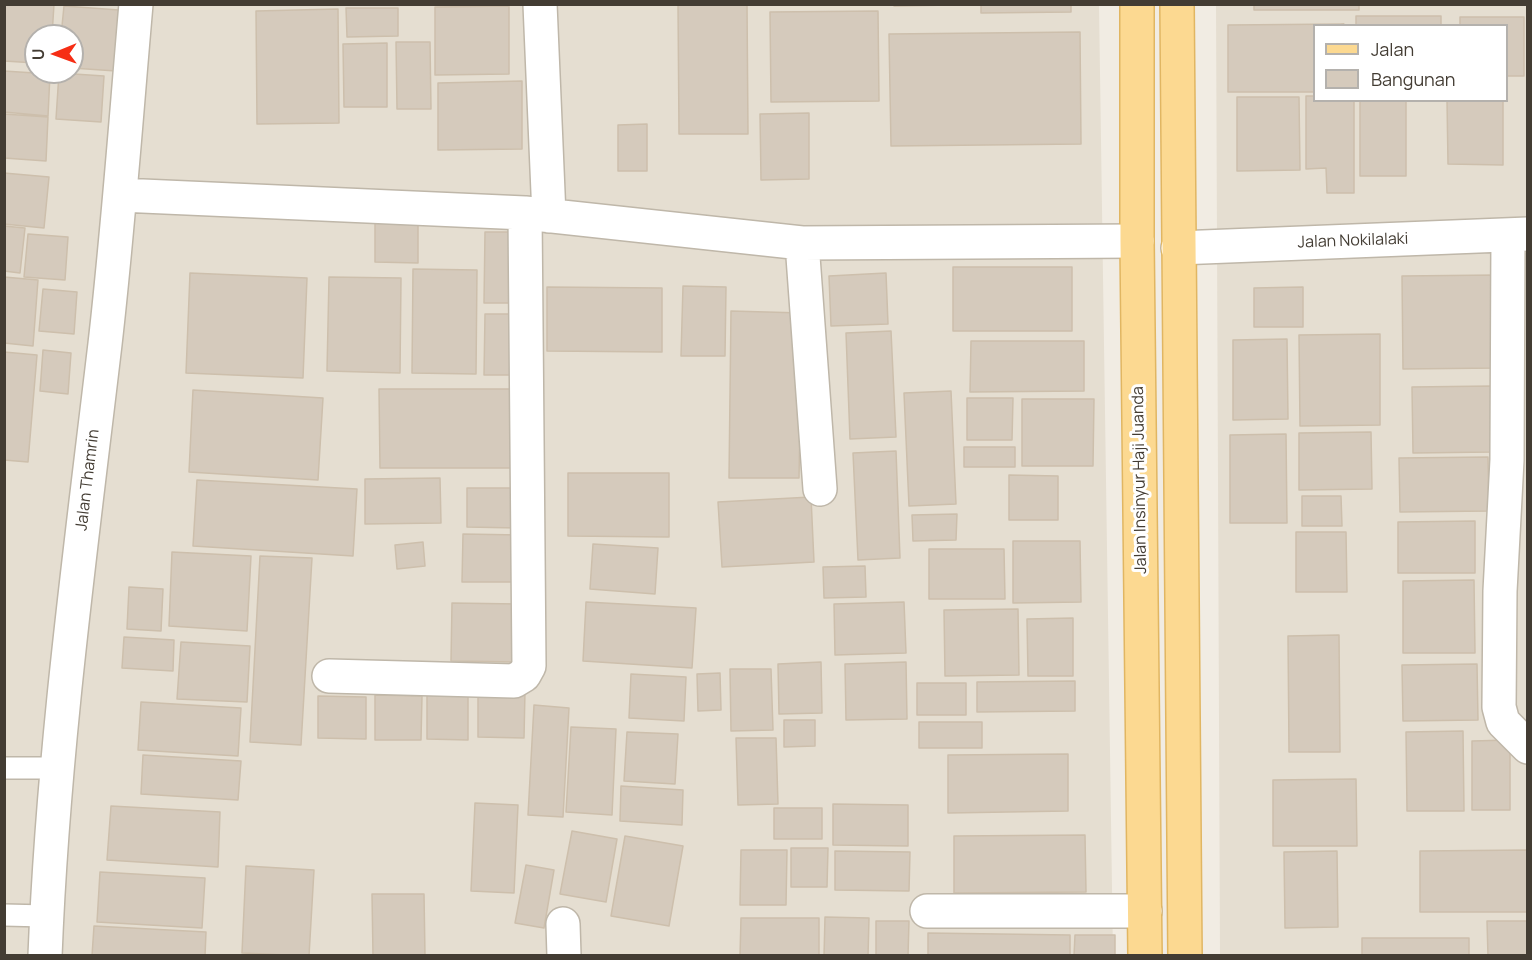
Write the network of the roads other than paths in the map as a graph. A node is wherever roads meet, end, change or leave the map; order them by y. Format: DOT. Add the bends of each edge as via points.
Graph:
graph roads {
  1 [pos="136,4"];
  2 [pos="540,4"];
  3 [pos="1137,4"];
  4 [pos="1177,4"];
  5 [pos="120,195"];
  6 [pos="537,214"];
  7 [pos="1518,235"];
  8 [pos="1137,241"];
  9 [pos="802,243"];
  10 [pos="1178,248"];
  11 [pos="820,489"];
  12 [pos="329,676"];
  13 [pos="1527,747"];
  14 [pos="4,768"];
  15 [pos="57,768"];
  16 [pos="927,911"];
  17 [pos="1145,911"];
  18 [pos="4,915"];
  19 [pos="46,915"];
  20 [pos="45,956"];
  21 [pos="1145,956"];
  22 [pos="1185,956"];
  1 -- 5 [label="street, Jalan Thamrin"];
  2 -- 6 [label="street"];
  3 -- 8 [label="main road, Jalan Insinyur Haji Juanda"];
  4 -- 10 [label="main road"];
  5 -- 6 [label="street"];
  5 -- 15 [label="street, Jalan Thamrin"];
  6 -- 9 [label="street"];
  6 -- 12 [label="street" via="525,430 529,666 514,681"];
  7 -- 10 [label="street, Jalan Nokilalaki"];
  7 -- 13 [label="street" via="1500,591 1499,706 1503,722"];
  8 -- 9 [label="street"];
  8 -- 17 [label="main road, Jalan Insinyur Haji Juanda"];
  9 -- 11 [label="street"];
  10 -- 22 [label="main road"];
  14 -- 15 [label="lane"];
  15 -- 19 [label="street, Jalan Thamrin"];
  16 -- 17 [label="street"];
  17 -- 21 [label="main road, Jalan Insinyur Haji Juanda"];
  18 -- 19 [label="lane"];
  19 -- 20 [label="street, Jalan Thamrin"];
}
